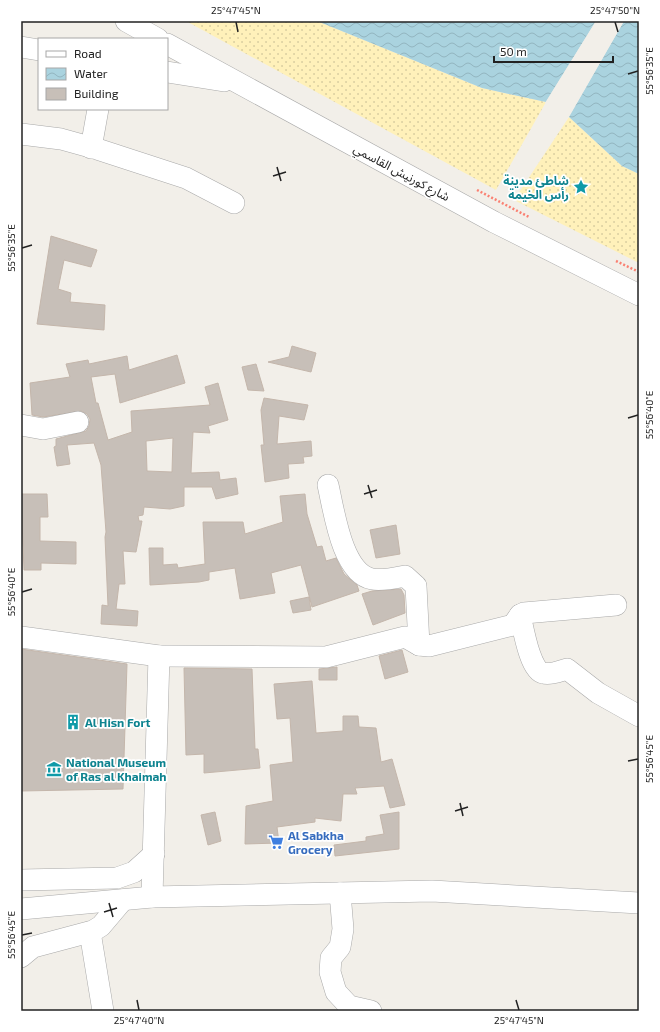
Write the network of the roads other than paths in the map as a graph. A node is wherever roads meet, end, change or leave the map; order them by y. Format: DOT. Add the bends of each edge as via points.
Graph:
graph roads {
  1 [pos="126,21"];
  2 [pos="156,38"];
  3 [pos="168,45"];
  4 [pos="21,47"];
  5 [pos="38,50"];
  6 [pos="168,72"];
  7 [pos="238,84"];
  8 [pos="98,110"];
  9 [pos="21,134"];
  10 [pos="91,148"];
  11 [pos="234,202"];
  12 [pos="639,295"];
  13 [pos="78,422"];
  14 [pos="21,426"];
  15 [pos="328,486"];
  16 [pos="616,605"];
  17 [pos="520,615"];
  18 [pos="21,637"];
  19 [pos="419,645"];
  20 [pos="159,656"];
  21 [pos="639,716"];
  22 [pos="154,854"];
  23 [pos="101,879"];
  24 [pos="21,880"];
  25 [pos="340,893"];
  26 [pos="152,897"];
  27 [pos="123,900"];
  28 [pos="102,901"];
  29 [pos="639,903"];
  30 [pos="22,907"];
  31 [pos="90,932"];
  32 [pos="21,957"];
  33 [pos="103,1011"];
  34 [pos="372,1011"];
  1 -- 2 [label="street"];
  3 -- 7 [label="street, شارع كورنيش القاسمي"];
  4 -- 5 [label="street"];
  6 -- 7 [label="street"];
  7 -- 12 [label="street, شارع كورنيش القاسمي" via="494,222"];
  8 -- 10 [label="street"];
  9 -- 10 [label="street" via="61,139"];
  10 -- 11 [label="street" via="186,178"];
  13 -- 14 [label="street" via="43,429"];
  15 -- 19 [label="street" via="345,554 359,574 372,579 406,576 416,586"];
  16 -- 17 [label="street" via="524,612"];
  17 -- 19 [label="street" via="513,625 429,646"];
  17 -- 21 [label="street" via="533,663 538,671 544,674 568,669 598,693"];
  18 -- 20 [label="street"];
  19 -- 20 [label="street" via="404,637 326,657"];
  20 -- 22 [label="street"];
  22 -- 23 [label="street" via="134,872 118,878"];
  22 -- 26 [label="street"];
  23 -- 24 [label="street"];
  23 -- 28 [label="street"];
  25 -- 26 [label="street"];
  25 -- 29 [label="street" via="432,891"];
  25 -- 34 [label="street" via="343,929 340,947 332,958 330,972 336,992 349,1006"];
  26 -- 27 [label="street"];
  27 -- 28 [label="street"];
  27 -- 31 [label="street" via="101,926"];
  28 -- 30 [label="street"];
  31 -- 32 [label="street" via="32,947"];
  31 -- 33 [label="street"];
}
